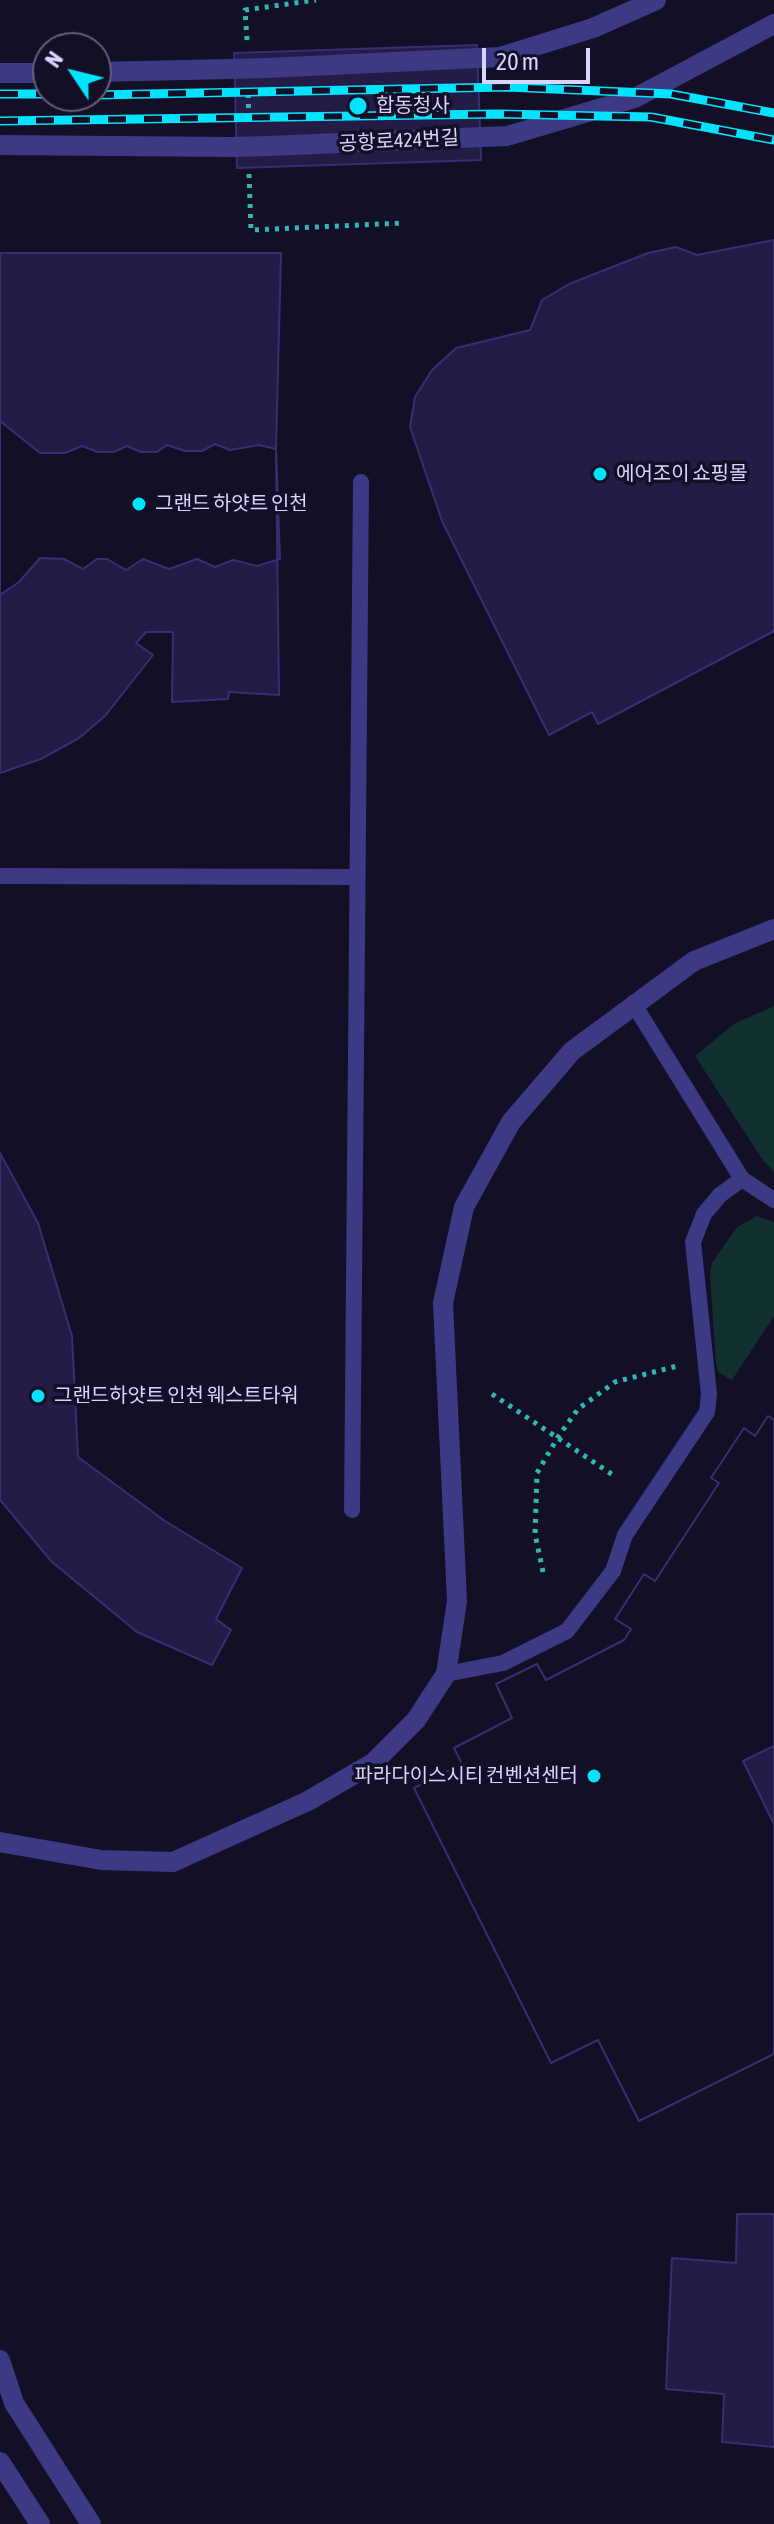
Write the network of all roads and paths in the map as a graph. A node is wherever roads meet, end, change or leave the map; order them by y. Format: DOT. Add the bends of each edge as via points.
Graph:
graph roads {
  1 [pos="316,0"];
  2 [pos="656,0"];
  3 [pos="774,24"];
  4 [pos="247,46"];
  5 [pos="112,72"];
  6 [pos="0,73"];
  7 [pos="32,73"];
  8 [pos="248,85"];
  9 [pos="249,125"];
  10 [pos="0,145"];
  11 [pos="249,162"];
  12 [pos="403,223"];
  13 [pos="361,482"];
  14 [pos="0,876"];
  15 [pos="356,877"];
  16 [pos="774,929"];
  17 [pos="633,1003"];
  18 [pos="742,1179"];
  19 [pos="774,1200"];
  20 [pos="681,1365"];
  21 [pos="492,1394"];
  22 [pos="558,1437"];
  23 [pos="616,1477"];
  24 [pos="352,1510"];
  25 [pos="543,1572"];
  26 [pos="446,1674"];
  27 [pos="0,1842"];
  28 [pos="0,2360"];
  29 [pos="0,2462"];
  30 [pos="40,2524"];
  31 [pos="91,2524"];
  1 -- 4 [label="path" via="245,10"];
  2 -- 5 [label="street, bridge" via="593,28 500,57"];
  3 -- 10 [label="street, 공항로424번길, bridge" via="635,98 507,136 343,145"];
  6 -- 7 [label="street"];
  8 -- 9 [label="path"];
  11 -- 12 [label="path" via="251,230"];
  13 -- 15 [label="lane"];
  14 -- 15 [label="lane"];
  15 -- 24 [label="lane"];
  16 -- 17 [label="street" via="694,961"];
  17 -- 18 [label="lane"];
  17 -- 26 [label="street" via="572,1051 511,1122 464,1207 443,1303 457,1601"];
  18 -- 19 [label="lane"];
  18 -- 26 [label="lane" via="704,1214 693,1242 707,1412 625,1535 613,1571 567,1631 503,1663"];
  20 -- 22 [label="path" via="615,1382 578,1409"];
  21 -- 22 [label="path"];
  22 -- 23 [label="path"];
  22 -- 25 [label="path" via="537,1473 535,1534"];
  26 -- 27 [label="street" via="416,1720 373,1763 308,1801 173,1862 101,1860"];
  28 -- 31 [label="street" via="14,2403"];
  29 -- 30 [label="street"];
}
